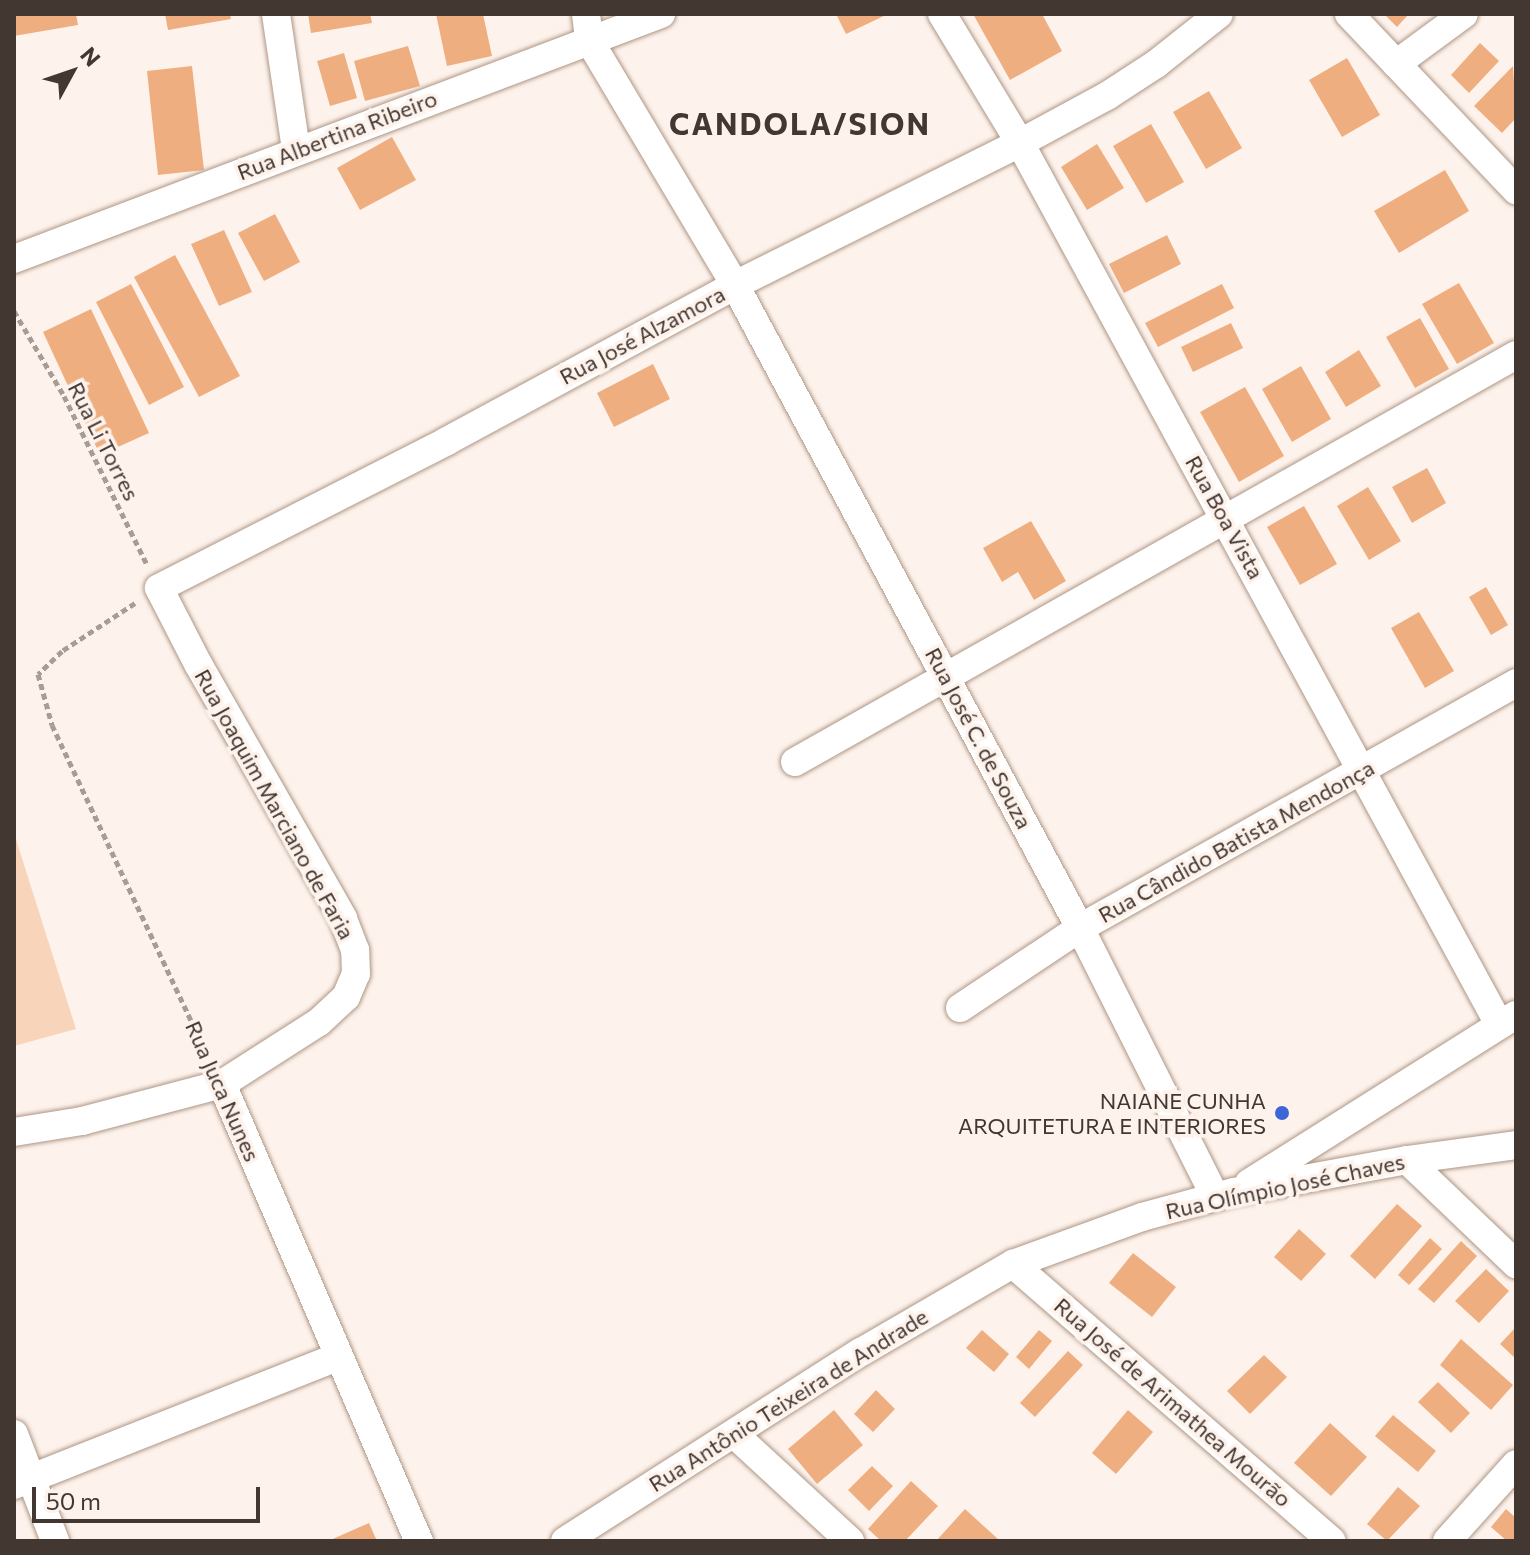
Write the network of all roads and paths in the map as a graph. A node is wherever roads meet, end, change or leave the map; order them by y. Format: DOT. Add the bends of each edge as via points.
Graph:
graph roads {
  1 [pos="276,14"];
  2 [pos="661,14"];
  3 [pos="942,14"];
  4 [pos="1219,14"];
  5 [pos="1349,14"];
  6 [pos="1464,14"];
  7 [pos="587,27"];
  8 [pos="1396,64"];
  9 [pos="1020,143"];
  10 [pos="296,150"];
  11 [pos="1516,190"];
  12 [pos="14,259"];
  13 [pos="735,285"];
  14 [pos="14,311"];
  15 [pos="1516,355"];
  16 [pos="1226,518"];
  17 [pos="159,588"];
  18 [pos="947,677"];
  19 [pos="1516,683"];
  20 [pos="795,762"];
  21 [pos="1362,771"];
  22 [pos="1080,928"];
  23 [pos="960,1008"];
  24 [pos="1507,1019"];
  25 [pos="222,1084"];
  26 [pos="14,1132"];
  27 [pos="1516,1145"];
  28 [pos="1407,1160"];
  29 [pos="1224,1194"];
  30 [pos="1013,1264"];
  31 [pos="1516,1264"];
  32 [pos="337,1357"];
  33 [pos="14,1434"];
  34 [pos="734,1434"];
  35 [pos="1516,1464"];
  36 [pos="23,1481"];
  37 [pos="55,1541"];
  38 [pos="419,1541"];
  39 [pos="565,1541"];
  40 [pos="850,1541"];
  41 [pos="1332,1541"];
  42 [pos="1447,1541"];
  1 -- 10 [label="street"];
  2 -- 7 [label="street, Rua Albertina Ribeiro"];
  3 -- 9 [label="street, Rua Boa Vista"];
  4 -- 9 [label="street, Rua José Alzamora" via="1119,88"];
  5 -- 8 [label="street"];
  6 -- 8 [label="street"];
  7 -- 10 [label="street, Rua Albertina Ribeiro"];
  7 -- 13 [label="street, Rua José C. de Souza"];
  8 -- 11 [label="street"];
  9 -- 13 [label="street, Rua José Alzamora"];
  9 -- 16 [label="street, Rua Boa Vista"];
  10 -- 12 [label="street, Rua Albertina Ribeiro"];
  13 -- 17 [label="street, Rua José Alzamora"];
  13 -- 18 [label="street, Rua José C. de Souza"];
  14 -- 17 [label="path, Rua Li Torres" via="64,396"];
  15 -- 16 [label="street"];
  16 -- 18 [label="street"];
  16 -- 21 [label="street, Rua Boa Vista"];
  17 -- 25 [label="path, Rua Juca Nunes" via="62,651 38,674 52,725"];
  17 -- 25 [label="street, Rua Joaquim Marciano de Faria" via="343,918 355,950 356,974 346,997 319,1022"];
  18 -- 20 [label="street"];
  18 -- 22 [label="street, Rua José C. de Souza"];
  19 -- 21 [label="street, Rua Cândido Batista Mendonça"];
  21 -- 22 [label="street, Rua Cândido Batista Mendonça"];
  21 -- 24 [label="street, Rua Boa Vista"];
  22 -- 23 [label="street, Rua Cândido Batista Mendonça"];
  22 -- 29 [label="street, Rua José C. de Souza"];
  24 -- 29 [label="street"];
  25 -- 26 [label="street, Rua Joaquim Marciano de Faria" via="82,1121"];
  25 -- 32 [label="street, Rua Juca Nunes"];
  27 -- 28 [label="street, Rua Olímpio José Chaves"];
  28 -- 29 [label="street, Rua Olímpio José Chaves"];
  28 -- 31 [label="street"];
  29 -- 30 [label="street, Rua Olímpio José Chaves"];
  30 -- 34 [label="street, Rua Antônio Teixeira de Andrade" via="914,1319"];
  30 -- 41 [label="street, Rua José de Arimathea Mourão"];
  32 -- 36 [label="street"];
  32 -- 38 [label="street, Rua Juca Nunes"];
  33 -- 36 [label="street"];
  34 -- 39 [label="street, Rua Antônio Teixeira de Andrade"];
  34 -- 40 [label="street"];
  35 -- 42 [label="street"];
  36 -- 37 [label="street"];
}
